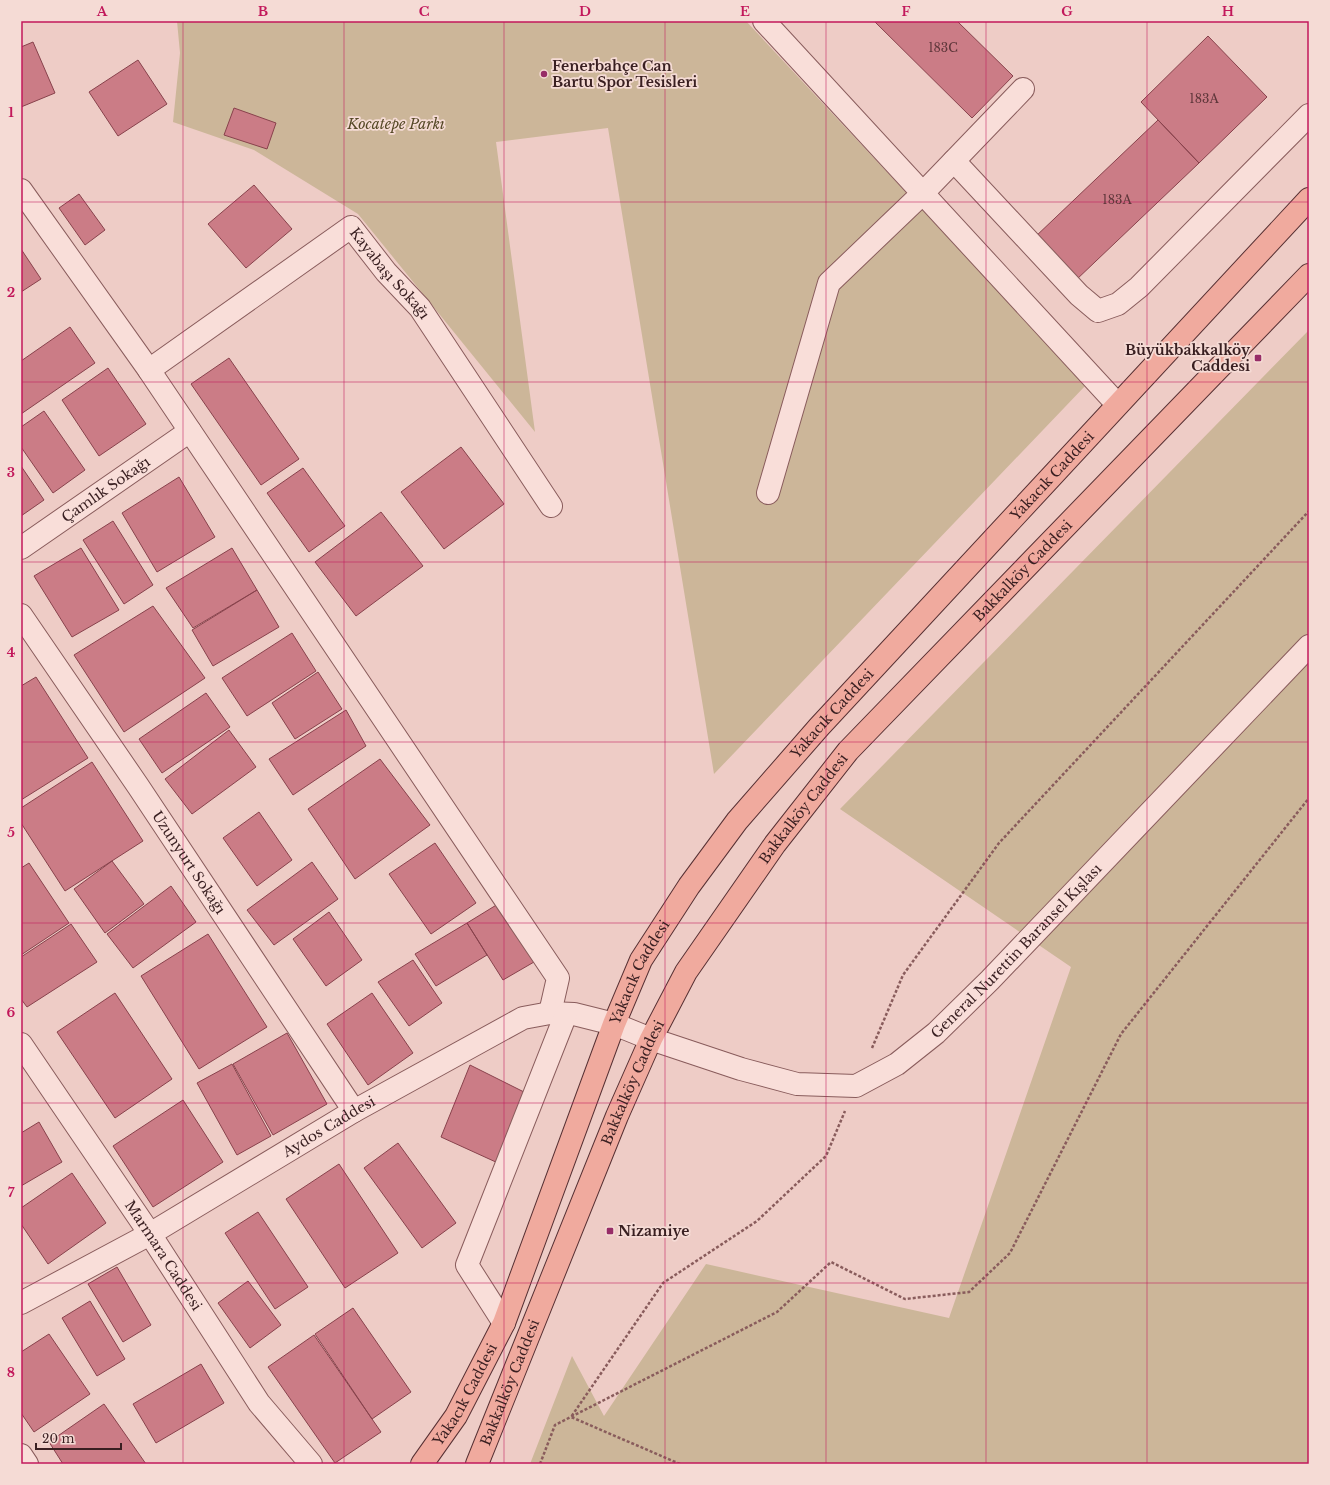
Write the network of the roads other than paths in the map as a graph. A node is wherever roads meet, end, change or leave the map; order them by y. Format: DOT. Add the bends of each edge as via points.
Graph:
graph roads {
  1 [pos="764,21"];
  2 [pos="1023,89"];
  3 [pos="1309,115"];
  4 [pos="954,161"];
  5 [pos="21,190"];
  6 [pos="923,193"];
  7 [pos="1309,199"];
  8 [pos="1309,275"];
  9 [pos="149,370"];
  10 [pos="1117,404"];
  11 [pos="190,431"];
  12 [pos="768,493"];
  13 [pos="551,506"];
  14 [pos="21,548"];
  15 [pos="21,615"];
  16 [pos="1309,646"];
  17 [pos="558,1013"];
  18 [pos="614,1024"];
  19 [pos="651,1039"];
  20 [pos="21,1044"];
  21 [pos="354,1111"];
  22 [pos="150,1234"];
  23 [pos="21,1303"];
  24 [pos="504,1323"];
  25 [pos="21,1455"];
  26 [pos="477,1462"];
  27 [pos="27,1464"];
  28 [pos="311,1464"];
  29 [pos="422,1464"];
  1 -- 6 [label="street"];
  2 -- 4 [label="street"];
  3 -- 4 [label="street" via="1139,287 1118,304 1098,311 1079,295"];
  4 -- 6 [label="street"];
  5 -- 9 [label="street"];
  6 -- 10 [label="street"];
  6 -- 12 [label="street" via="829,283"];
  7 -- 10 [label="main road, Yakacık Caddesi"];
  8 -- 19 [label="main road, Bakkalköy Caddesi" via="848,751 775,844 686,972"];
  9 -- 11 [label="street"];
  9 -- 13 [label="street, Kayabaşı Sokağı" via="351,227 386,272 420,308"];
  10 -- 18 [label="main road, Yakacık Caddesi" via="819,727 737,821 689,886 641,960"];
  11 -- 14 [label="street, Çamlık Sokağı"];
  11 -- 17 [label="street" via="558,978"];
  15 -- 21 [label="street, Uzunyurt Sokağı"];
  16 -- 19 [label="street, General Nurettin Baransel Kışlası" via="990,980 936,1033 897,1064 856,1086 797,1084 741,1069"];
  17 -- 18 [label="street, Aydos Caddesi" via="574,1014"];
  17 -- 21 [label="street, Aydos Caddesi" via="523,1018"];
  17 -- 24 [label="street" via="467,1265"];
  18 -- 19 [label="street, Aydos Caddesi"];
  18 -- 24 [label="main road, Yakacık Caddesi"];
  19 -- 26 [label="main road, Bakkalköy Caddesi" via="617,1116"];
  20 -- 22 [label="street, Marmara Caddesi"];
  21 -- 22 [label="street, Aydos Caddesi"];
  22 -- 23 [label="street, Aydos Caddesi"];
  22 -- 28 [label="street, Marmara Caddesi" via="259,1404"];
  24 -- 29 [label="main road, Yakacık Caddesi" via="456,1416"];
  25 -- 27 [label="street"];
}
